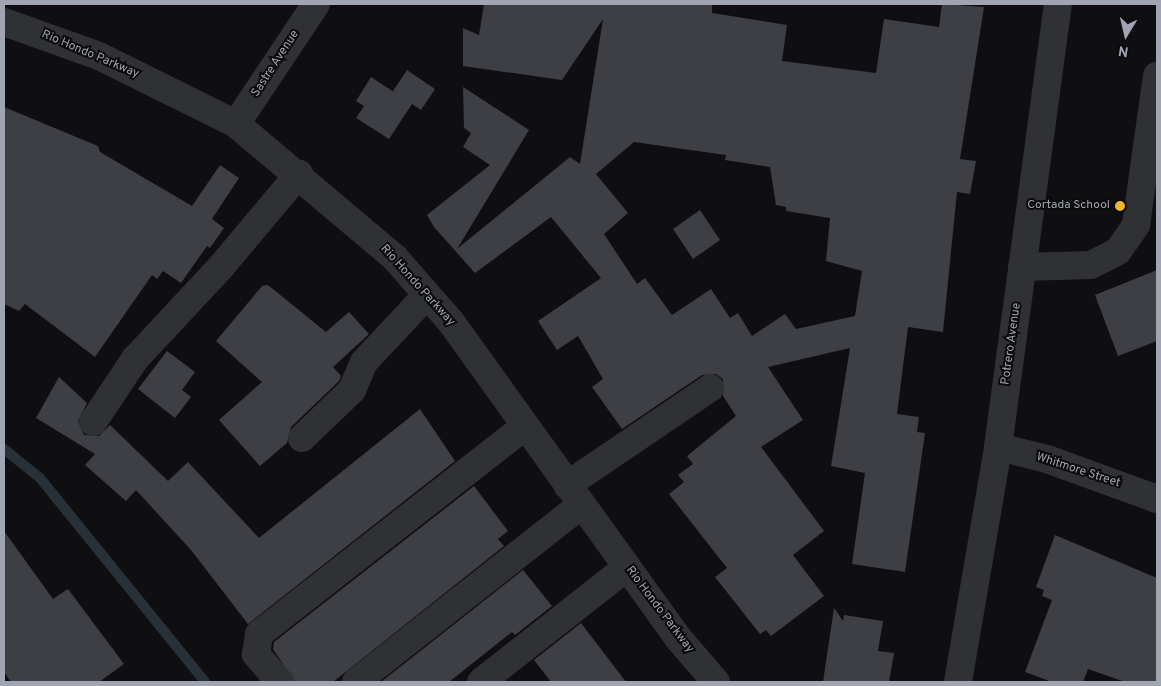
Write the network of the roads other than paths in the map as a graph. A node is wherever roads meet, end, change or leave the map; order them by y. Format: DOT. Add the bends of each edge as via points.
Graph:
graph roads {
  1 [pos="316,4"];
  2 [pos="1058,4"];
  3 [pos="4,22"];
  4 [pos="1157,75"];
  5 [pos="236,124"];
  6 [pos="299,174"];
  7 [pos="1022,267"];
  8 [pos="427,295"];
  9 [pos="710,388"];
  10 [pos="93,422"];
  11 [pos="524,426"];
  12 [pos="302,438"];
  13 [pos="998,447"];
  14 [pos="574,495"];
  15 [pos="1157,499"];
  16 [pos="627,567"];
  17 [pos="280,682"];
  18 [pos="356,682"];
  19 [pos="481,682"];
  20 [pos="716,682"];
  21 [pos="958,682"];
  1 -- 5 [label="street, Sastre Avenue"];
  2 -- 7 [label="street, Potrero Avenue"];
  3 -- 5 [label="street, Rio Hondo Parkway" via="99,56"];
  4 -- 7 [label="street" via="1136,225 1118,251 1091,265"];
  5 -- 6 [label="street, Rio Hondo Parkway"];
  6 -- 8 [label="street, Rio Hondo Parkway" via="395,258"];
  6 -- 10 [label="street" via="220,268 135,359"];
  7 -- 13 [label="street, Potrero Avenue"];
  8 -- 11 [label="street, Rio Hondo Parkway" via="451,322"];
  8 -- 12 [label="street" via="364,362 352,390"];
  9 -- 14 [label="street"];
  11 -- 14 [label="street, Rio Hondo Parkway"];
  11 -- 17 [label="street" via="260,634 256,654"];
  13 -- 15 [label="street, Whitmore Street" via="1056,462"];
  13 -- 21 [label="street, Potrero Avenue"];
  14 -- 16 [label="street, Rio Hondo Parkway"];
  14 -- 18 [label="street"];
  16 -- 19 [label="street"];
  16 -- 20 [label="street, Rio Hondo Parkway"];
}
